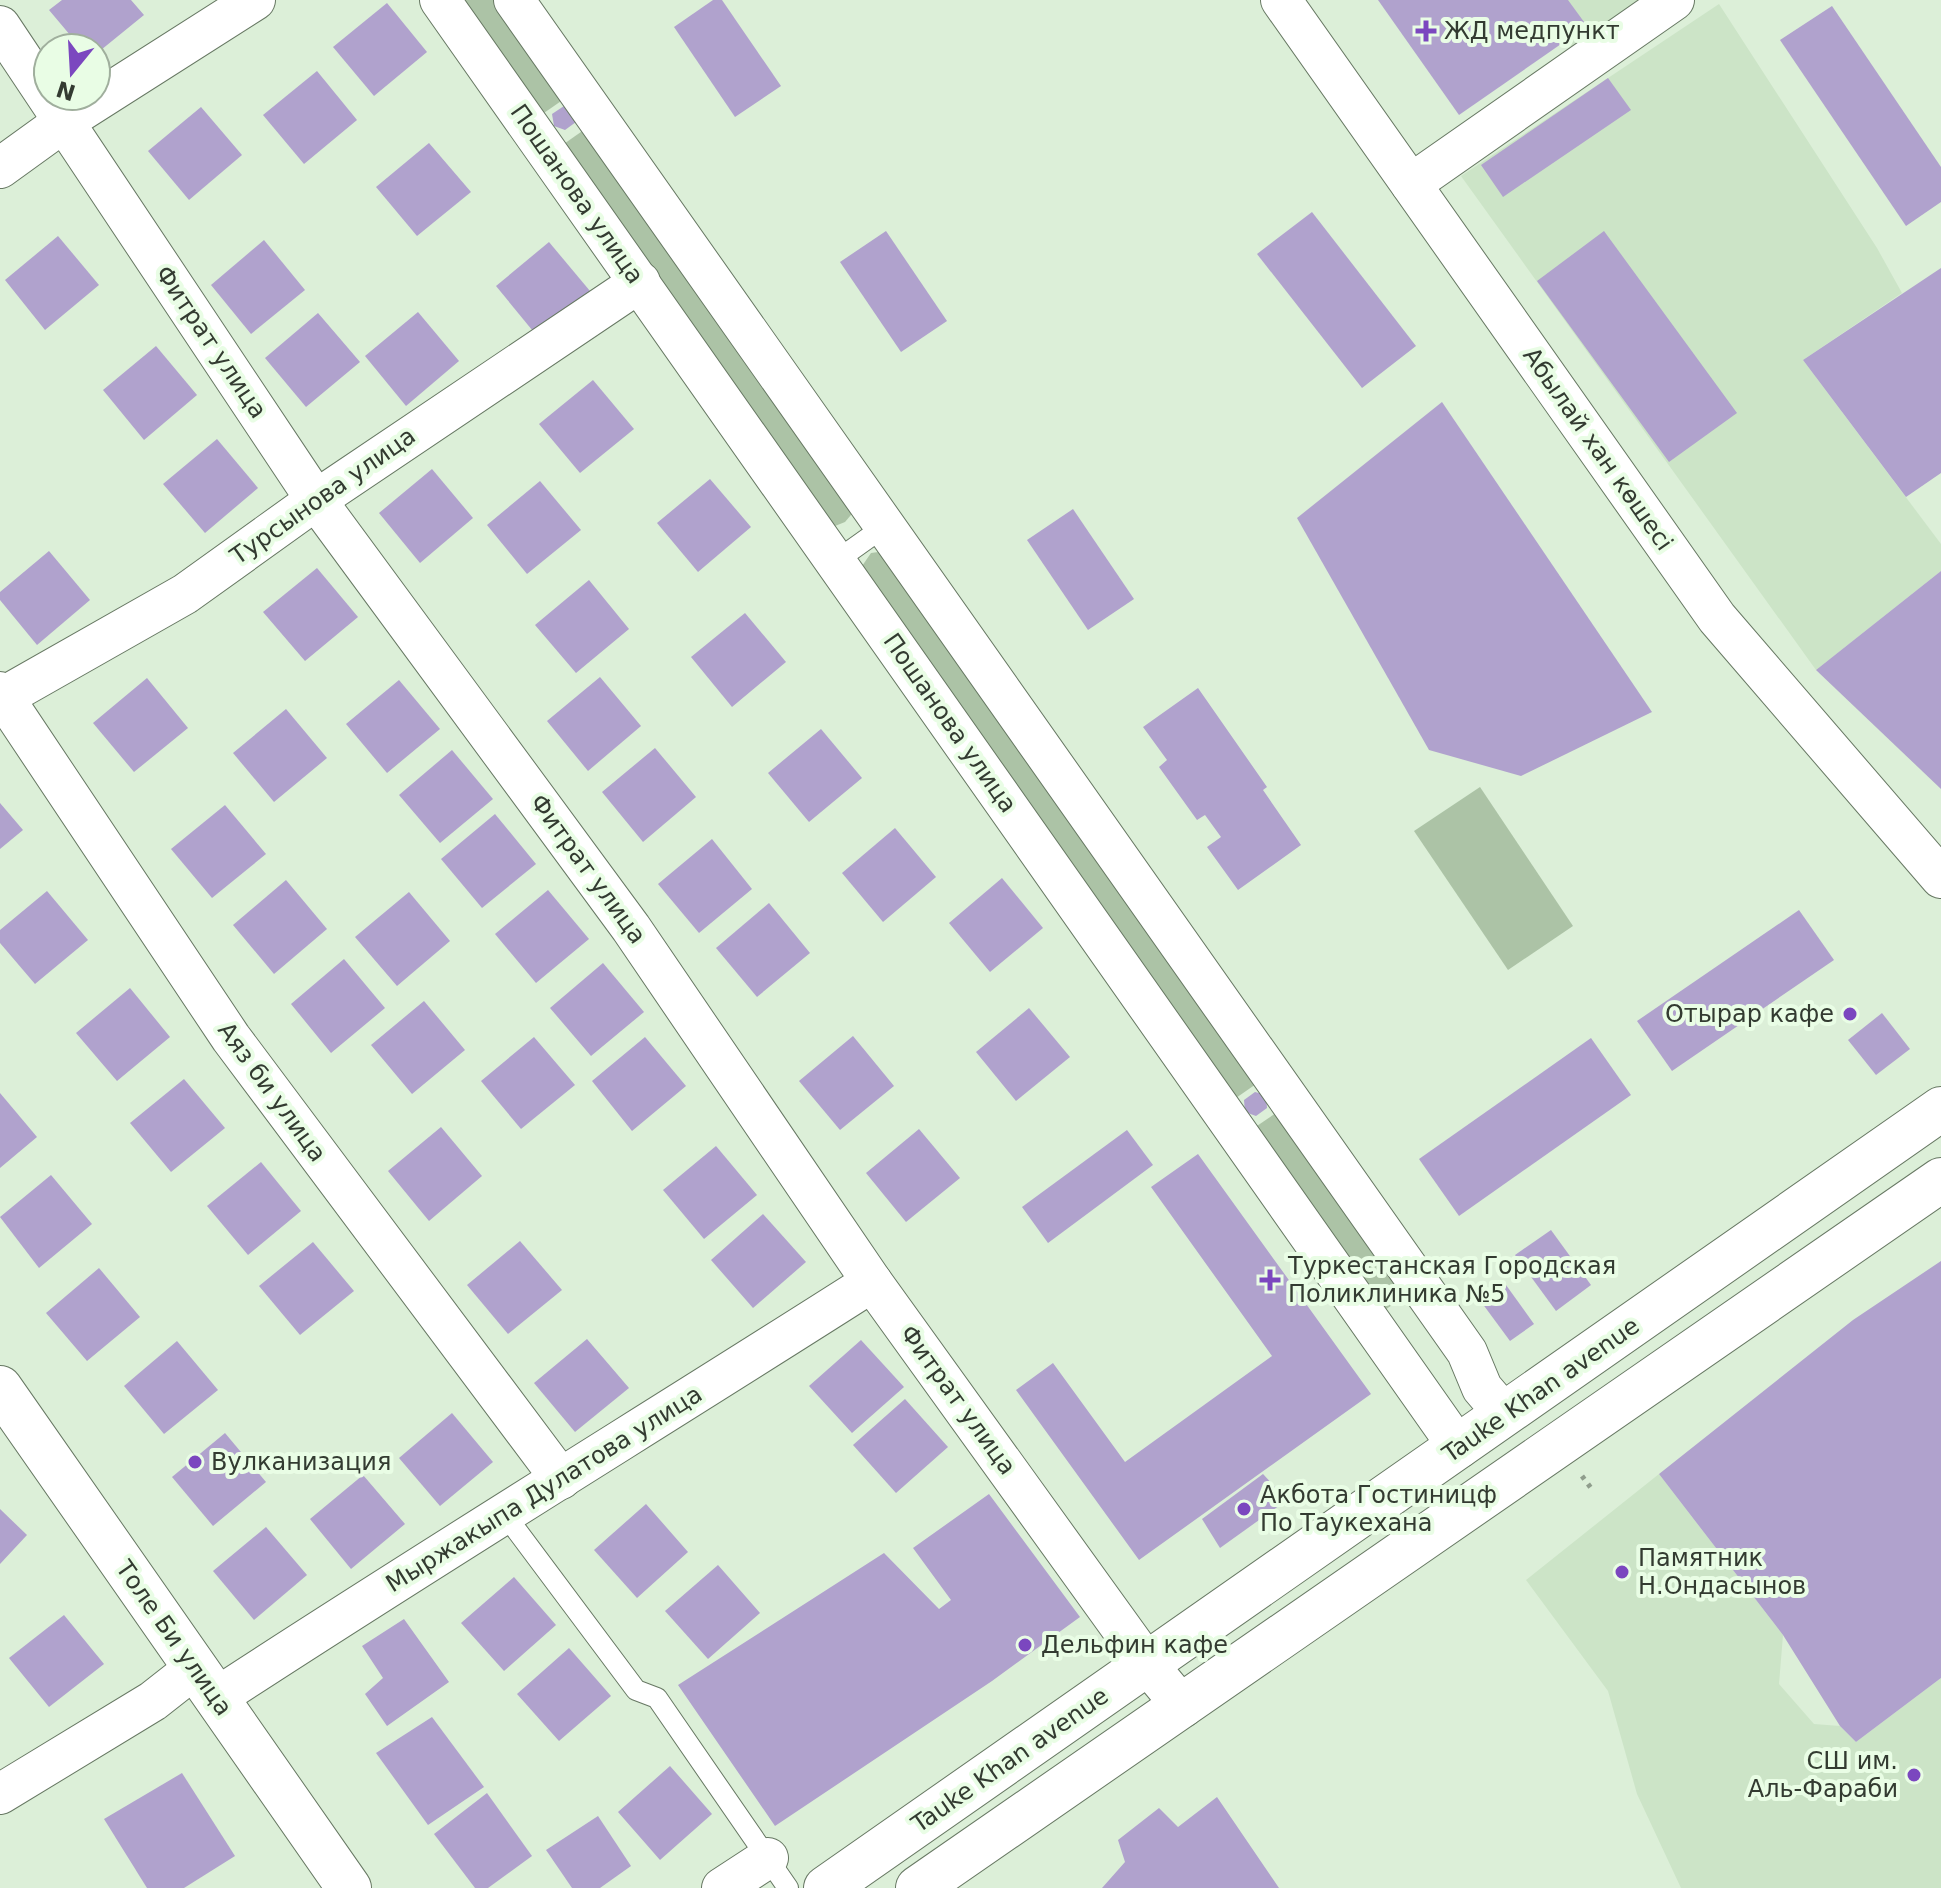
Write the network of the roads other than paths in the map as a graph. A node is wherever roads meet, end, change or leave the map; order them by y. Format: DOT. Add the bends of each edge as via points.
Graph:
graph roads {
  1 [pos="255,0"];
  2 [pos="440,0"];
  3 [pos="514,0"];
  4 [pos="1281,0"];
  5 [pos="1674,0"];
  6 [pos="0,26"];
  7 [pos="65,121"];
  8 [pos="0,168"];
  9 [pos="1411,184"];
  10 [pos="640,282"];
  11 [pos="316,500"];
  12 [pos="885,526"];
  13 [pos="836,561"];
  14 [pos="1,696"];
  15 [pos="1941,878"];
  16 [pos="1941,1109"];
  17 [pos="1941,1180"];
  18 [pos="872,1282"];
  19 [pos="0,1388"];
  20 [pos="1505,1415"];
  21 [pos="1459,1448"];
  22 [pos="561,1479"];
  23 [pos="503,1512"];
  24 [pos="1148,1665"];
  25 [pos="206,1683"];
  26 [pos="1183,1707"];
  27 [pos="0,1794"];
  28 [pos="778,1873"];
  29 [pos="349,1888"];
  30 [pos="722,1888"];
  31 [pos="826,1888"];
  32 [pos="918,1888"];
  1 -- 7 [label="street"];
  2 -- 10 [label="street, Пошанова улица"];
  3 -- 12 [label="street"];
  4 -- 9 [label="street, Абылай хан көшесі"];
  5 -- 9 [label="street"];
  6 -- 7 [label="street, Фитрат улица"];
  7 -- 8 [label="street"];
  7 -- 11 [label="street, Фитрат улица"];
  9 -- 15 [label="street, Абылай хан көшесі" via="1717,618"];
  10 -- 11 [label="street, Турсынова улица"];
  10 -- 13 [label="street, Пошанова улица"];
  11 -- 14 [label="street, Турсынова улица" via="185,594"];
  11 -- 18 [label="street, Фитрат улица" via="631,928"];
  12 -- 13 [label="lane"];
  12 -- 20 [label="street" via="1467,1352 1482,1388"];
  13 -- 21 [label="street, Пошанова улица"];
  14 -- 22 [label="street, Аяз би улица" via="231,1038"];
  16 -- 20 [label="street, Tauke Khan avenue"];
  17 -- 26 [label="street"];
  18 -- 22 [label="street, Мыржакыпа Дулатова улица"];
  18 -- 24 [label="street, Фитрат улица"];
  19 -- 25 [label="street, Толе Би улица"];
  20 -- 21 [label="street, Tauke Khan avenue"];
  21 -- 24 [label="street, Tauke Khan avenue"];
  22 -- 23 [label="street, Мыржакыпа Дулатова улица"];
  23 -- 25 [label="street, Мыржакыпа Дулатова улица"];
  23 -- 28 [label="lane" via="636,1690 657,1698"];
  24 -- 26 [label="street, Фитрат улица"];
  24 -- 31 [label="street, Tauke Khan avenue"];
  25 -- 27 [label="street, Мыржакыпа Дулатова улица" via="153,1701"];
  25 -- 29 [label="street, Толе Би улица"];
  26 -- 32 [label="street"];
  28 -- 30 [label="street"];
}
